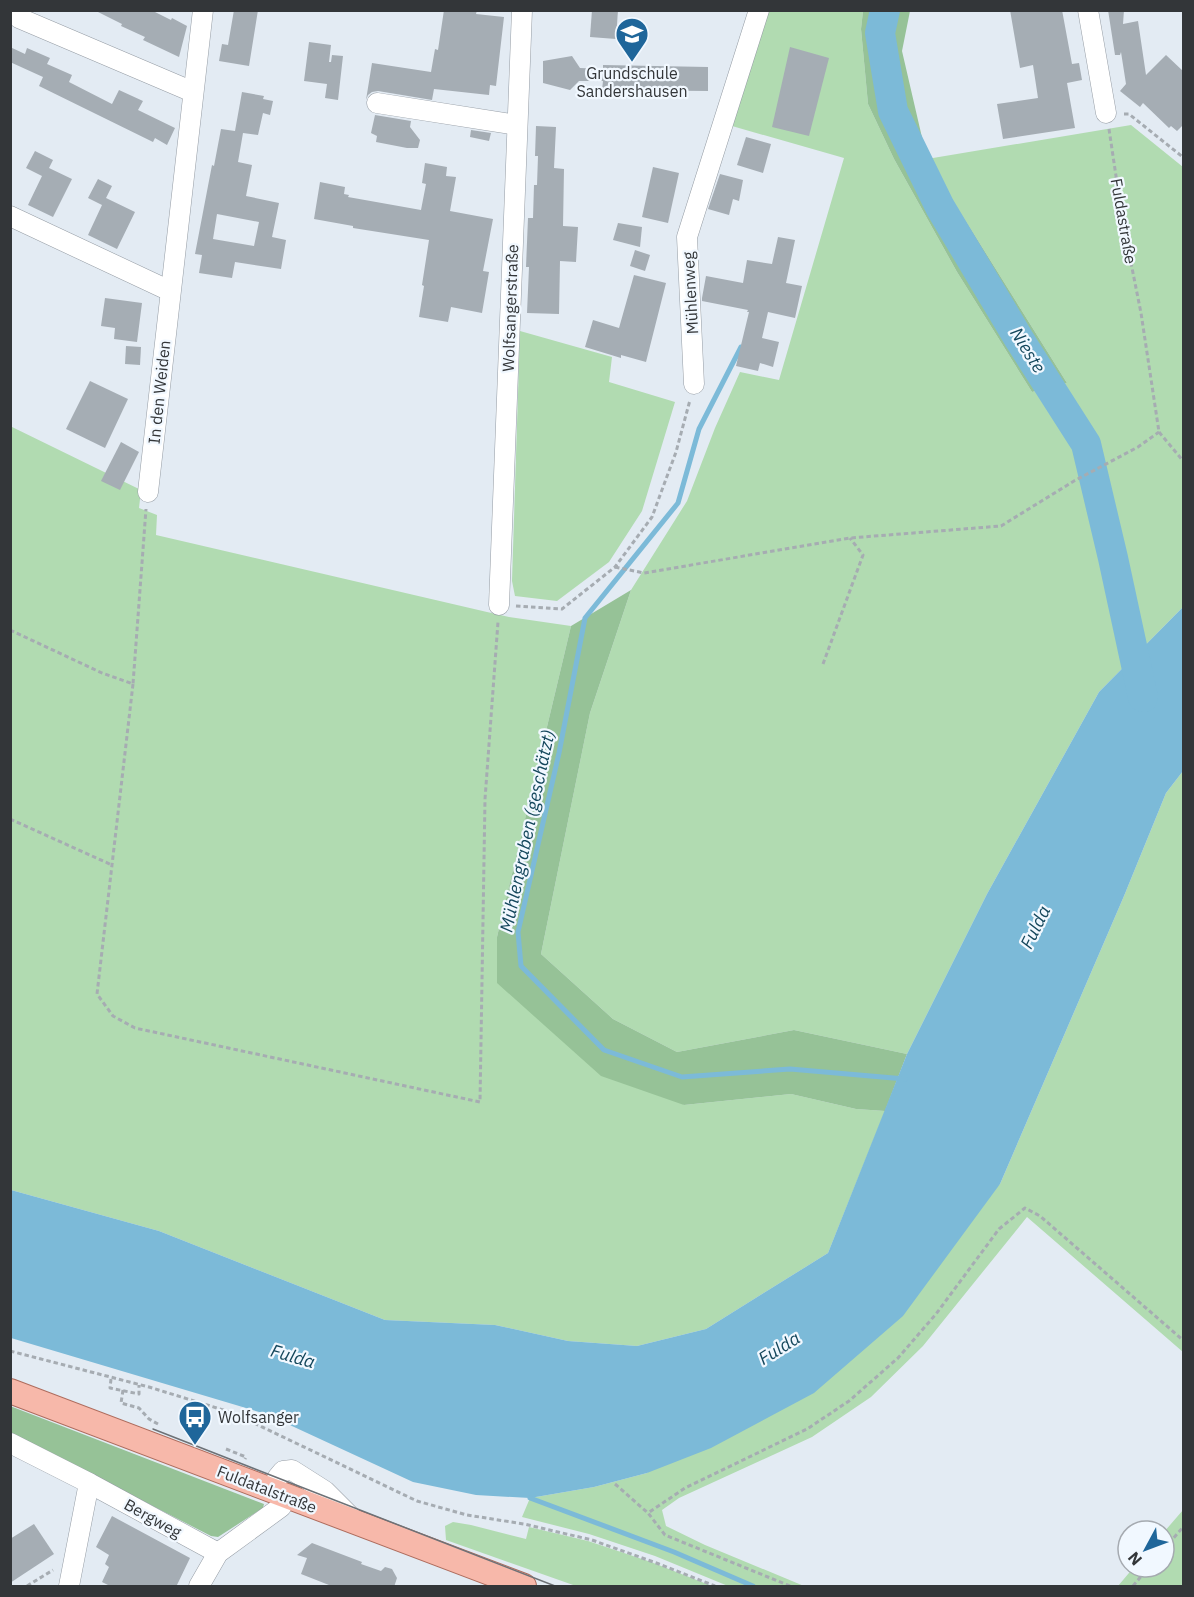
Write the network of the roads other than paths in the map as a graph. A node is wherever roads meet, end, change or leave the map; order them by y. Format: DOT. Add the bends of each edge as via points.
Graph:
graph roads {
  1 [pos="14,10"];
  2 [pos="203,10"];
  3 [pos="522,10"];
  4 [pos="759,10"];
  5 [pos="1088,10"];
  6 [pos="193,92"];
  7 [pos="377,103"];
  8 [pos="1106,113"];
  9 [pos="517,125"];
  10 [pos="10,216"];
  11 [pos="170,291"];
  12 [pos="694,384"];
  13 [pos="148,492"];
  14 [pos="499,605"];
  15 [pos="10,1391"];
  16 [pos="10,1443"];
  17 [pos="89,1483"];
  18 [pos="279,1493"];
  19 [pos="218,1553"];
  20 [pos="69,1587"];
  21 [pos="199,1587"];
  22 [pos="524,1587"];
  1 -- 6 [label="street" via="19,18"];
  2 -- 6 [label="street, In den Weiden"];
  3 -- 9 [label="street, Wolfsangerstraße"];
  4 -- 12 [label="street, Mühlenweg" via="687,237"];
  5 -- 8 [label="street"];
  6 -- 11 [label="street, In den Weiden"];
  7 -- 9 [label="street"];
  9 -- 14 [label="street, Wolfsangerstraße"];
  10 -- 11 [label="street"];
  11 -- 13 [label="street, In den Weiden"];
  15 -- 18 [label="main road, Fuldatalstraße"];
  16 -- 17 [label="street, Bergweg"];
  17 -- 19 [label="street, Bergweg"];
  17 -- 20 [label="street"];
  18 -- 19 [label="street" via="281,1507"];
  18 -- 22 [label="main road, Fuldatalstraße"];
  19 -- 21 [label="street"];
}
